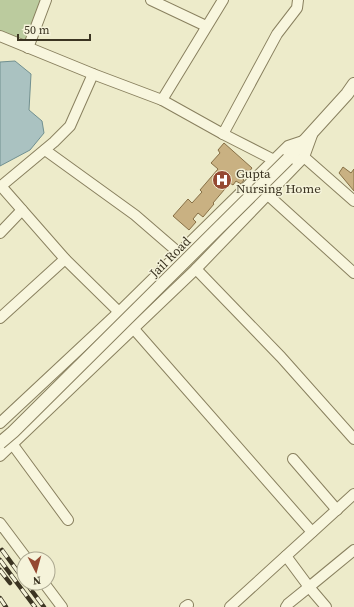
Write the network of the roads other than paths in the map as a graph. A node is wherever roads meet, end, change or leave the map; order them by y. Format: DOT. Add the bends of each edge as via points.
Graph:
graph roads {
  1 [pos="46,0"];
  2 [pos="151,0"];
  3 [pos="222,0"];
  4 [pos="298,0"];
  5 [pos="206,26"];
  6 [pos="0,36"];
  7 [pos="28,48"];
  8 [pos="92,74"];
  9 [pos="354,84"];
  10 [pos="162,100"];
  11 [pos="223,134"];
  12 [pos="310,136"];
  13 [pos="45,150"];
  14 [pos="304,157"];
  15 [pos="274,160"];
  16 [pos="0,187"];
  17 [pos="268,195"];
  18 [pos="354,201"];
  19 [pos="22,210"];
  20 [pos="0,233"];
  21 [pos="179,253"];
  22 [pos="65,259"];
  23 [pos="196,269"];
  24 [pos="354,273"];
  25 [pos="119,312"];
  26 [pos="1,315"];
  27 [pos="133,328"];
  28 [pos="0,423"];
  29 [pos="354,439"];
  30 [pos="0,443"];
  31 [pos="13,445"];
  32 [pos="0,456"];
  33 [pos="292,459"];
  34 [pos="354,494"];
  35 [pos="337,510"];
  36 [pos="68,520"];
  37 [pos="0,523"];
  38 [pos="312,532"];
  39 [pos="354,550"];
  40 [pos="21,551"];
  41 [pos="286,556"];
  42 [pos="309,587"];
  43 [pos="50,591"];
  44 [pos="236,605"];
  45 [pos="62,607"];
  46 [pos="286,607"];
  47 [pos="326,607"];
  1 -- 7 [label="street"];
  2 -- 5 [label="street"];
  3 -- 5 [label="street"];
  4 -- 11 [label="street" via="296,8 277,34"];
  5 -- 10 [label="street"];
  6 -- 7 [label="street"];
  7 -- 8 [label="street"];
  8 -- 10 [label="street"];
  8 -- 13 [label="street" via="70,126"];
  9 -- 12 [label="street, Jail Road"];
  10 -- 11 [label="street"];
  11 -- 15 [label="street"];
  12 -- 14 [label="street"];
  12 -- 15 [label="street" via="288,146"];
  12 -- 30 [label="street, Jail Road, bridge"];
  13 -- 16 [label="street"];
  13 -- 21 [label="street" via="135,215"];
  14 -- 17 [label="street"];
  14 -- 18 [label="street"];
  15 -- 21 [label="street"];
  16 -- 19 [label="street"];
  17 -- 23 [label="street"];
  17 -- 24 [label="street"];
  19 -- 20 [label="street"];
  19 -- 22 [label="street"];
  21 -- 25 [label="street"];
  22 -- 25 [label="street"];
  22 -- 26 [label="street"];
  23 -- 27 [label="street"];
  23 -- 29 [label="street" via="281,357"];
  25 -- 27 [label="street"];
  25 -- 28 [label="street"];
  27 -- 31 [label="street"];
  27 -- 38 [label="street"];
  31 -- 32 [label="street"];
  31 -- 36 [label="street"];
  33 -- 35 [label="street"];
  34 -- 35 [label="street"];
  35 -- 38 [label="street"];
  37 -- 40 [label="street"];
  38 -- 41 [label="street"];
  39 -- 42 [label="street"];
  41 -- 42 [label="street"];
  41 -- 44 [label="street"];
  42 -- 46 [label="street"];
  42 -- 47 [label="street"];
  43 -- 45 [label="street"];
}
